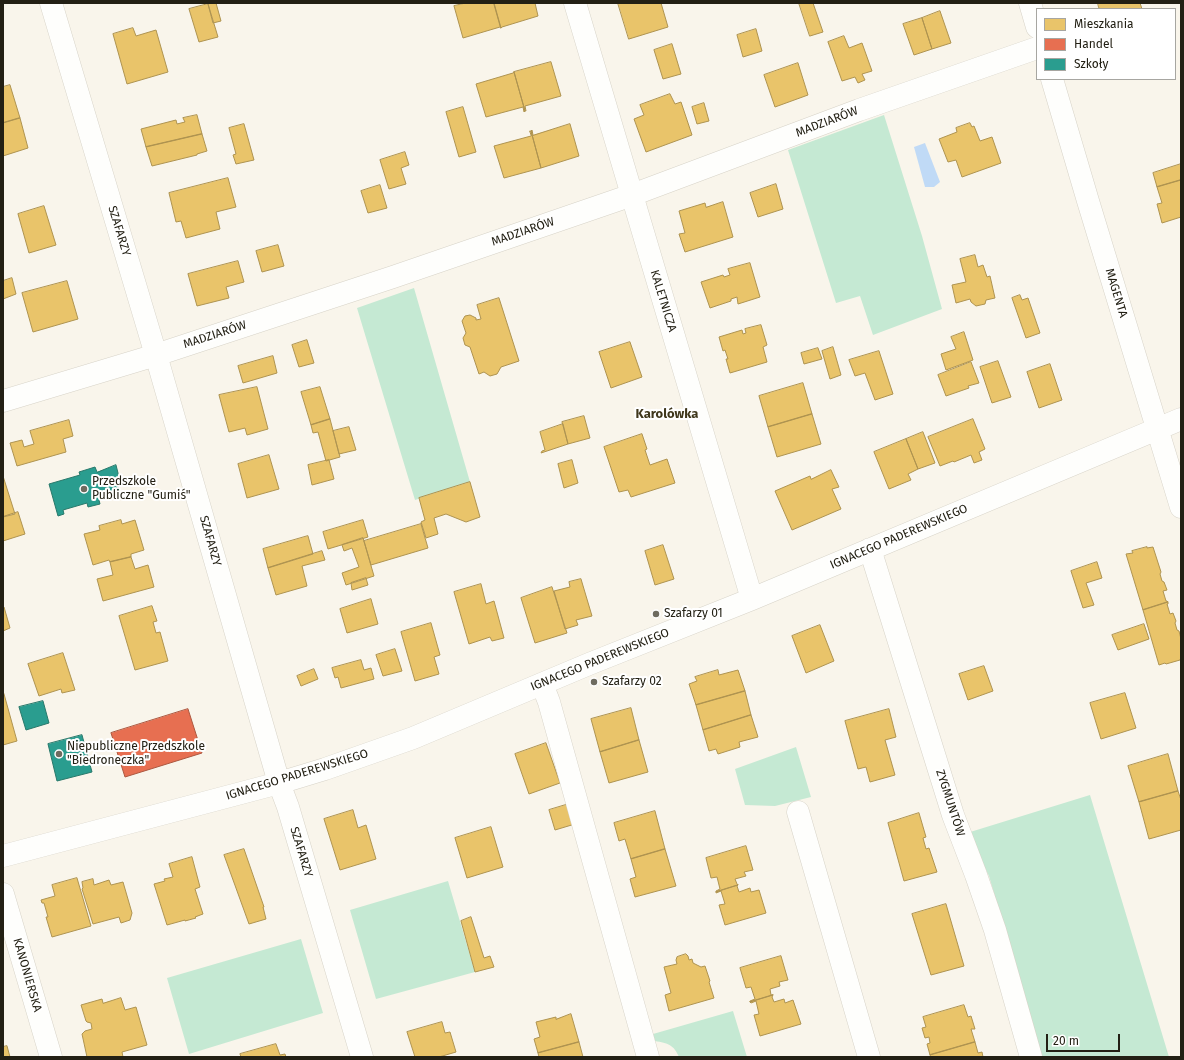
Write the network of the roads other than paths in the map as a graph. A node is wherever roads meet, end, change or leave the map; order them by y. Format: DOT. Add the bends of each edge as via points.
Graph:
graph roads {
  1 [pos="51,3"];
  2 [pos="575,3"];
  3 [pos="1030,3"];
  4 [pos="1036,24"];
  5 [pos="1036,48"];
  6 [pos="1052,80"];
  7 [pos="632,195"];
  8 [pos="156,354"];
  9 [pos="3,401"];
  10 [pos="1181,419"];
  11 [pos="1158,429"];
  12 [pos="1181,507"];
  13 [pos="870,549"];
  14 [pos="752,599"];
  15 [pos="542,684"];
  16 [pos="279,783"];
  17 [pos="798,812"];
  18 [pos="3,856"];
  19 [pos="3,894"];
  20 [pos="51,1057"];
  21 [pos="362,1057"];
  22 [pos="648,1057"];
  23 [pos="869,1057"];
  24 [pos="1031,1057"];
  1 -- 8 [label="street, SZAFARZY"];
  2 -- 7 [label="street, KALETNICZA"];
  3 -- 4 [label="street"];
  5 -- 7 [label="street, MADZIARÓW" via="859,110"];
  6 -- 11 [label="street, MAGENTA"];
  7 -- 8 [label="street, MADZIARÓW"];
  7 -- 14 [label="street, KALETNICZA"];
  8 -- 9 [label="street, MADZIARÓW"];
  8 -- 16 [label="street, SZAFARZY"];
  10 -- 11 [label="street, IGNACEGO PADEREWSKIEGO"];
  11 -- 12 [label="street, MAGENTA"];
  11 -- 13 [label="street, IGNACEGO PADEREWSKIEGO"];
  13 -- 14 [label="street, IGNACEGO PADEREWSKIEGO"];
  13 -- 24 [label="street, ZYGMUNTÓW" via="952,815 995,930"];
  14 -- 15 [label="street, IGNACEGO PADEREWSKIEGO"];
  15 -- 16 [label="street, IGNACEGO PADEREWSKIEGO" via="413,738"];
  15 -- 22 [label="street"];
  16 -- 18 [label="street, IGNACEGO PADEREWSKIEGO"];
  16 -- 21 [label="street, SZAFARZY"];
  17 -- 23 [label="street"];
  19 -- 20 [label="street, KANONIERSKA"];
}
